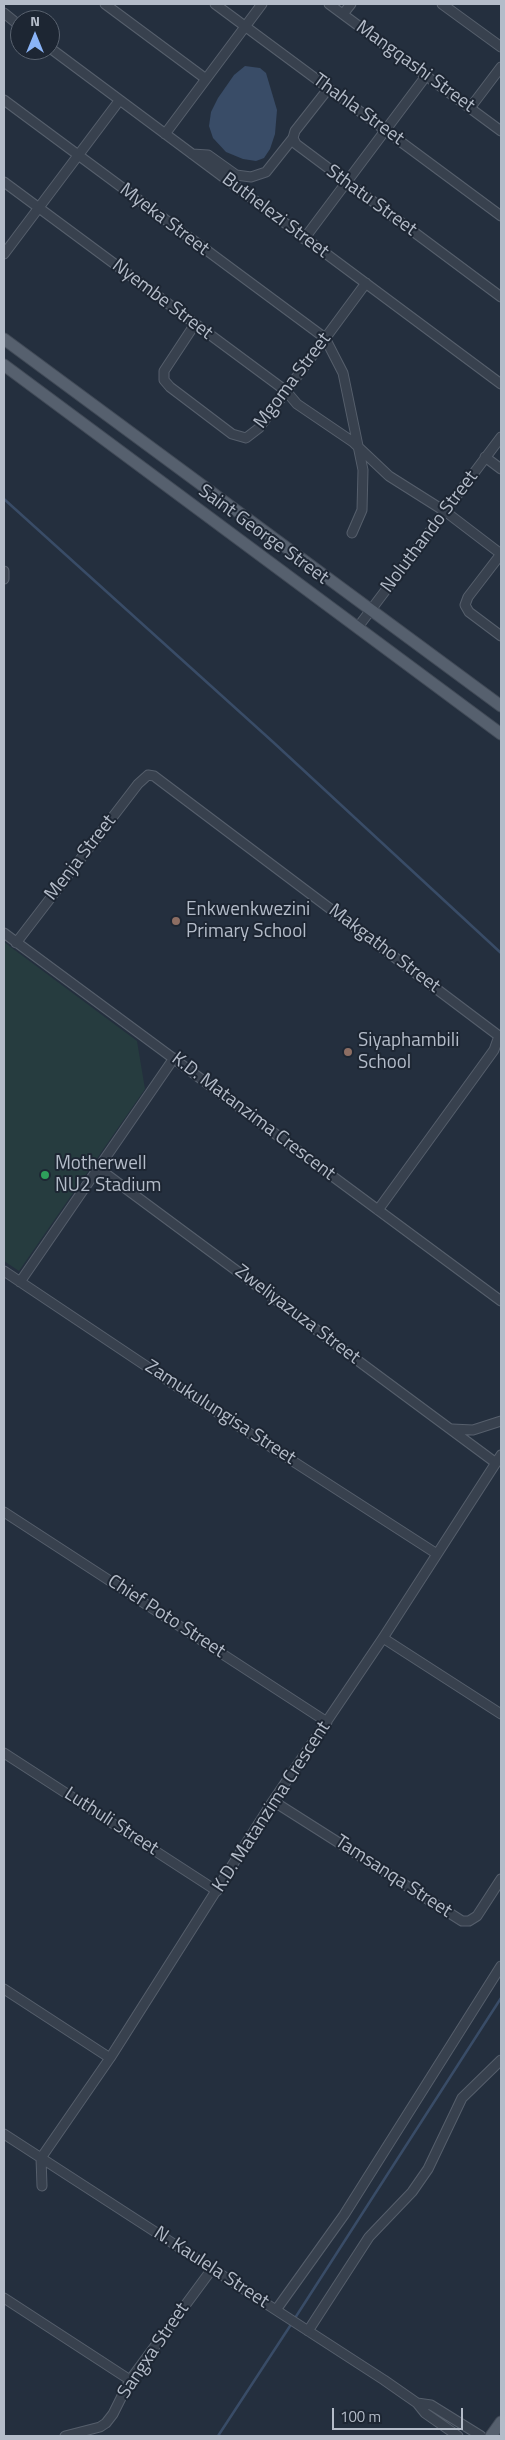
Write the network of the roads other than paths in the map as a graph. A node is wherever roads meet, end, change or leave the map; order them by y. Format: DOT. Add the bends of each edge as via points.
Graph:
graph roads {
  1 [pos="105,4"];
  2 [pos="215,4"];
  3 [pos="262,4"];
  4 [pos="329,4"];
  5 [pos="351,4"];
  6 [pos="442,4"];
  7 [pos="343,14"];
  8 [pos="245,27"];
  9 [pos="501,48"];
  10 [pos="60,56"];
  11 [pos="501,67"];
  12 [pos="426,76"];
  13 [pos="206,79"];
  14 [pos="328,89"];
  15 [pos="4,100"];
  16 [pos="119,101"];
  17 [pos="470,108"];
  18 [pos="385,130"];
  19 [pos="501,131"];
  20 [pos="165,134"];
  21 [pos="293,138"];
  22 [pos="192,154"];
  23 [pos="78,156"];
  24 [pos="4,182"];
  25 [pos="346,182"];
  26 [pos="39,208"];
  27 [pos="501,216"];
  28 [pos="304,239"];
  29 [pos="4,254"];
  30 [pos="366,283"];
  31 [pos="501,297"];
  32 [pos="196,324"];
  33 [pos="325,338"];
  34 [pos="4,339"];
  35 [pos="4,365"];
  36 [pos="501,384"];
  37 [pos="286,391"];
  38 [pos="501,437"];
  39 [pos="358,448"];
  40 [pos="485,457"];
  41 [pos="501,469"];
  42 [pos="446,512"];
  43 [pos="352,533"];
  44 [pos="501,554"];
  45 [pos="4,571"];
  46 [pos="4,579"];
  47 [pos="371,610"];
  48 [pos="358,627"];
  49 [pos="501,636"];
  50 [pos="501,706"];
  51 [pos="501,734"];
  52 [pos="148,775"];
  53 [pos="4,933"];
  54 [pos="16,943"];
  55 [pos="174,1058"];
  56 [pos="98,1168"];
  57 [pos="378,1210"];
  58 [pos="4,1271"];
  59 [pos="20,1282"];
  60 [pos="501,1301"];
  61 [pos="501,1421"];
  62 [pos="449,1428"];
  63 [pos="501,1455"];
  64 [pos="496,1463"];
  65 [pos="4,1512"];
  66 [pos="437,1554"];
  67 [pos="383,1638"];
  68 [pos="501,1714"];
  69 [pos="327,1722"];
  70 [pos="4,1753"];
  71 [pos="273,1801"];
  72 [pos="501,1879"];
  73 [pos="217,1891"];
  74 [pos="501,1966"];
  75 [pos="4,1989"];
  76 [pos="110,2058"];
  77 [pos="501,2060"];
  78 [pos="4,2134"];
  79 [pos="41,2158"];
  80 [pos="42,2186"];
  81 [pos="212,2269"];
  82 [pos="4,2298"];
  83 [pos="279,2312"];
  84 [pos="307,2330"];
  85 [pos="130,2380"];
  86 [pos="417,2402"];
  87 [pos="501,2422"];
  88 [pos="65,2436"];
  89 [pos="458,2436"];
  90 [pos="480,2436"];
  91 [pos="490,2436"];
  1 -- 13 [label="street"];
  2 -- 8 [label="street, Thahla Street"];
  3 -- 8 [label="street"];
  4 -- 7 [label="street, Mangqashi Street"];
  5 -- 7 [label="street"];
  6 -- 9 [label="street"];
  7 -- 12 [label="street, Mangqashi Street"];
  8 -- 13 [label="street"];
  8 -- 14 [label="street, Thahla Street"];
  10 -- 16 [label="street, Buthelezi Street"];
  11 -- 17 [label="street"];
  12 -- 17 [label="street, Mangqashi Street"];
  12 -- 18 [label="street"];
  13 -- 20 [label="street"];
  14 -- 18 [label="street, Thahla Street"];
  14 -- 21 [label="street"];
  15 -- 23 [label="street, Myeka Street"];
  16 -- 20 [label="street, Buthelezi Street"];
  16 -- 23 [label="street"];
  17 -- 19 [label="street, Mangqashi Street"];
  18 -- 25 [label="street"];
  18 -- 27 [label="street, Thahla Street"];
  20 -- 22 [label="street, Buthelezi Street"];
  21 -- 22 [label="street" via="270,169 251,177 236,175 208,155"];
  21 -- 25 [label="street, Sthatu Street" via="300,148"];
  22 -- 28 [label="street, Buthelezi Street"];
  23 -- 26 [label="street"];
  23 -- 33 [label="street, Myeka Street"];
  24 -- 26 [label="street, Nyembe Street"];
  25 -- 28 [label="street"];
  25 -- 31 [label="street, Sthatu Street"];
  26 -- 29 [label="street"];
  26 -- 32 [label="street, Nyembe Street"];
  28 -- 30 [label="street, Buthelezi Street"];
  30 -- 33 [label="street, Mgoma Street"];
  30 -- 36 [label="street, Buthelezi Street"];
  32 -- 37 [label="street, Nyembe Street"];
  32 -- 37 [label="street, Mgoma Street" via="167,365 164,380 232,434 243,438 254,433"];
  33 -- 37 [label="street, Mgoma Street"];
  33 -- 39 [label="street" via="343,373"];
  34 -- 47 [label="main road, Saint George Street"];
  35 -- 48 [label="main road, Saint George Street"];
  37 -- 39 [label="street, Nyembe Street" via="297,404"];
  38 -- 40 [label="street, Noluthando Street"];
  39 -- 42 [label="street, Nyembe Street" via="389,476"];
  39 -- 43 [label="street" via="363,470 362,510"];
  40 -- 41 [label="street"];
  40 -- 42 [label="street, Noluthando Street"];
  42 -- 44 [label="street, Nyembe Street"];
  42 -- 47 [label="street, Noluthando Street"];
  44 -- 49 [label="street" via="468,596 465,605 469,612"];
  45 -- 46 [label="street"];
  47 -- 48 [label="street, Noluthando Street"];
  47 -- 50 [label="main road, Saint George Street"];
  48 -- 51 [label="main road, Saint George Street"];
  52 -- 54 [label="street, Menja Street"];
  52 -- 57 [label="street, Makgatho Street" via="154,776 499,1036 494,1050"];
  53 -- 54 [label="street, K.D. Matanzima Crescent"];
  54 -- 55 [label="street, K.D. Matanzima Crescent"];
  55 -- 56 [label="street"];
  55 -- 57 [label="street, K.D. Matanzima Crescent"];
  56 -- 59 [label="street"];
  56 -- 62 [label="street, Zweliyazuza Street"];
  57 -- 60 [label="street, K.D. Matanzima Crescent"];
  58 -- 59 [label="street, Zamukulungisa Street"];
  59 -- 66 [label="street, Zamukulungisa Street"];
  61 -- 62 [label="street" via="473,1430"];
  62 -- 64 [label="street, Zweliyazuza Street"];
  63 -- 64 [label="street, K.D. Matanzima Crescent"];
  64 -- 66 [label="street, K.D. Matanzima Crescent"];
  65 -- 69 [label="street, Chief Poto Street"];
  66 -- 67 [label="street, K.D. Matanzima Crescent"];
  67 -- 68 [label="street"];
  67 -- 69 [label="street, K.D. Matanzima Crescent"];
  69 -- 71 [label="street, K.D. Matanzima Crescent"];
  70 -- 73 [label="street, Luthuli Street"];
  71 -- 72 [label="street, Tamsanqa Street" via="462,1921 470,1921 477,1916"];
  71 -- 73 [label="street, K.D. Matanzima Crescent"];
  73 -- 76 [label="street, K.D. Matanzima Crescent"];
  74 -- 83 [label="street"];
  75 -- 76 [label="street"];
  76 -- 79 [label="street, K.D. Matanzima Crescent"];
  77 -- 84 [label="street" via="462,2098 428,2169 412,2192 369,2237"];
  78 -- 79 [label="street, N. Kaulela Street"];
  79 -- 80 [label="street"];
  79 -- 81 [label="street, N. Kaulela Street"];
  81 -- 83 [label="street, N. Kaulela Street"];
  81 -- 85 [label="street, Sangxa Street"];
  82 -- 85 [label="street"];
  83 -- 84 [label="street, N. Kaulela Street"];
  84 -- 86 [label="street, N. Kaulela Street"];
  85 -- 88 [label="street, Sangxa Street" via="106,2423"];
  86 -- 89 [label="street, N. Kaulela Street" via="425,2413"];
  86 -- 90 [label="street, N. Kaulela Street" via="431,2405"];
  87 -- 91 [label="main road"];
}
